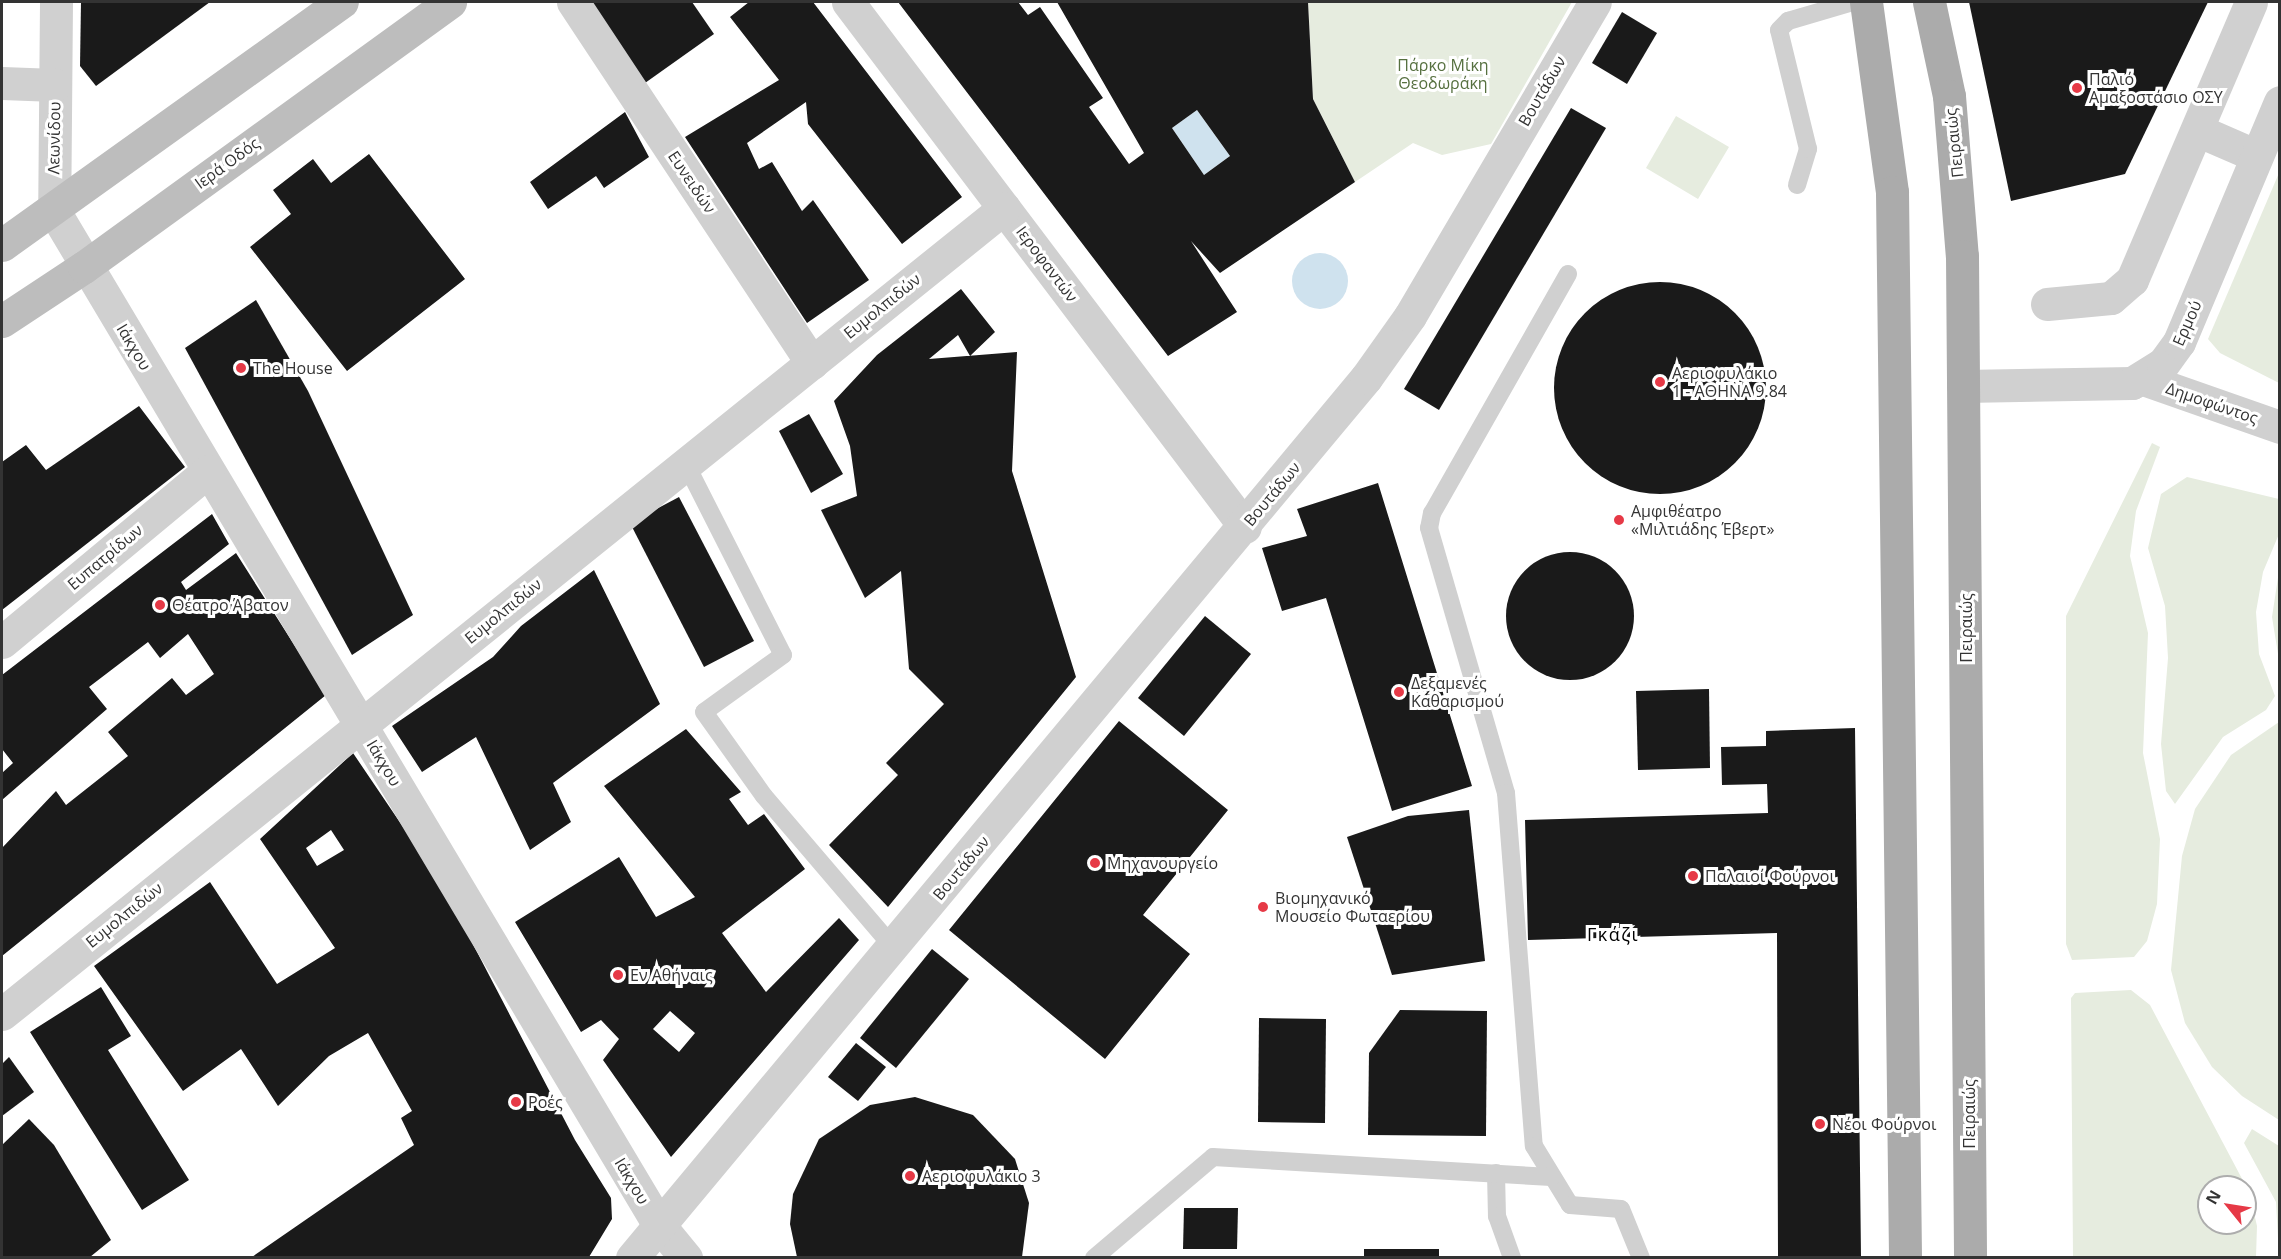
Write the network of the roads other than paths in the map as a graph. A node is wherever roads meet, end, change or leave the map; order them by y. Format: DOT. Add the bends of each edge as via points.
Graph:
graph roads {
  1 [pos="56,2"];
  2 [pos="342,2"];
  3 [pos="450,2"];
  4 [pos="573,2"];
  5 [pos="848,2"];
  6 [pos="1595,2"];
  7 [pos="1853,2"];
  8 [pos="1866,2"];
  9 [pos="1929,2"];
  10 [pos="2251,2"];
  11 [pos="2,83"];
  12 [pos="55,85"];
  13 [pos="2280,102"];
  14 [pos="2197,130"];
  15 [pos="2257,156"];
  16 [pos="1797,185"];
  17 [pos="1004,208"];
  18 [pos="54,211"];
  19 [pos="2,244"];
  20 [pos="84,267"];
  21 [pos="1568,274"];
  22 [pos="2047,304"];
  23 [pos="2,321"];
  24 [pos="812,363"];
  25 [pos="2143,379"];
  26 [pos="1963,386"];
  27 [pos="2280,428"];
  28 [pos="686,464"];
  29 [pos="208,471"];
  30 [pos="1245,527"];
  31 [pos="2,642"];
  32 [pos="361,726"];
  33 [pos="894,948"];
  34 [pos="2,1014"];
  35 [pos="1496,1173"];
  36 [pos="1551,1177"];
  37 [pos="659,1225"];
  38 [pos="632,1257"];
  39 [pos="686,1257"];
  40 [pos="1094,1257"];
  41 [pos="1512,1257"];
  42 [pos="1641,1257"];
  43 [pos="1905,1257"];
  44 [pos="1970,1257"];
  1 -- 12 [label="street, Λεωνίδου"];
  2 -- 18 [label="main road"];
  3 -- 20 [label="main road, Ιερά Οδός"];
  4 -- 24 [label="street, Ευνειδών"];
  5 -- 17 [label="street, Ιεροφαντών"];
  6 -- 30 [label="street, Βουτάδων" via="1410,316"];
  7 -- 16 [label="lane" via="1788,21 1779,30 1808,149"];
  8 -- 43 [label="main road" via="1892,192"];
  9 -- 26 [label="main road, Πειραιώς" via="1947,86 1959,188"];
  10 -- 14 [label="street"];
  11 -- 12 [label="street"];
  12 -- 18 [label="street, Λεωνίδου"];
  13 -- 15 [label="street, Ερμού"];
  14 -- 15 [label="street"];
  14 -- 22 [label="street" via="2122,292 2111,298"];
  15 -- 25 [label="street, Ερμού" via="2179,342"];
  17 -- 24 [label="street, Ευμολπιδών"];
  17 -- 30 [label="street, Ιεροφαντών"];
  18 -- 19 [label="main road"];
  18 -- 20 [label="street, Λεωνίδου"];
  20 -- 23 [label="main road, Ιερά Οδός"];
  20 -- 29 [label="street, Ιάκχου"];
  21 -- 36 [label="lane" via="1432,513 1429,528 1506,793 1531,1133"];
  24 -- 28 [label="street, Ευμολπιδών"];
  25 -- 26 [label="street"];
  25 -- 27 [label="street, Δημοφώντος"];
  26 -- 44 [label="main road, Πειραιώς"];
  28 -- 32 [label="street, Ευμολπιδών"];
  28 -- 33 [label="lane" via="783,656 704,712 764,796"];
  29 -- 31 [label="street, Ευπατρίδων"];
  29 -- 32 [label="street, Ιάκχου"];
  30 -- 33 [label="street, Βουτάδων"];
  32 -- 34 [label="street, Ευμολπιδών"];
  32 -- 37 [label="street, Ιάκχου"];
  33 -- 37 [label="street, Βουτάδων"];
  35 -- 36 [label="lane"];
  35 -- 40 [label="lane" via="1213,1156"];
  35 -- 41 [label="lane" via="1497,1216"];
  36 -- 42 [label="lane" via="1570,1205 1622,1209"];
  37 -- 38 [label="street, Βουτάδων"];
  37 -- 39 [label="street, Ιάκχου"];
}
